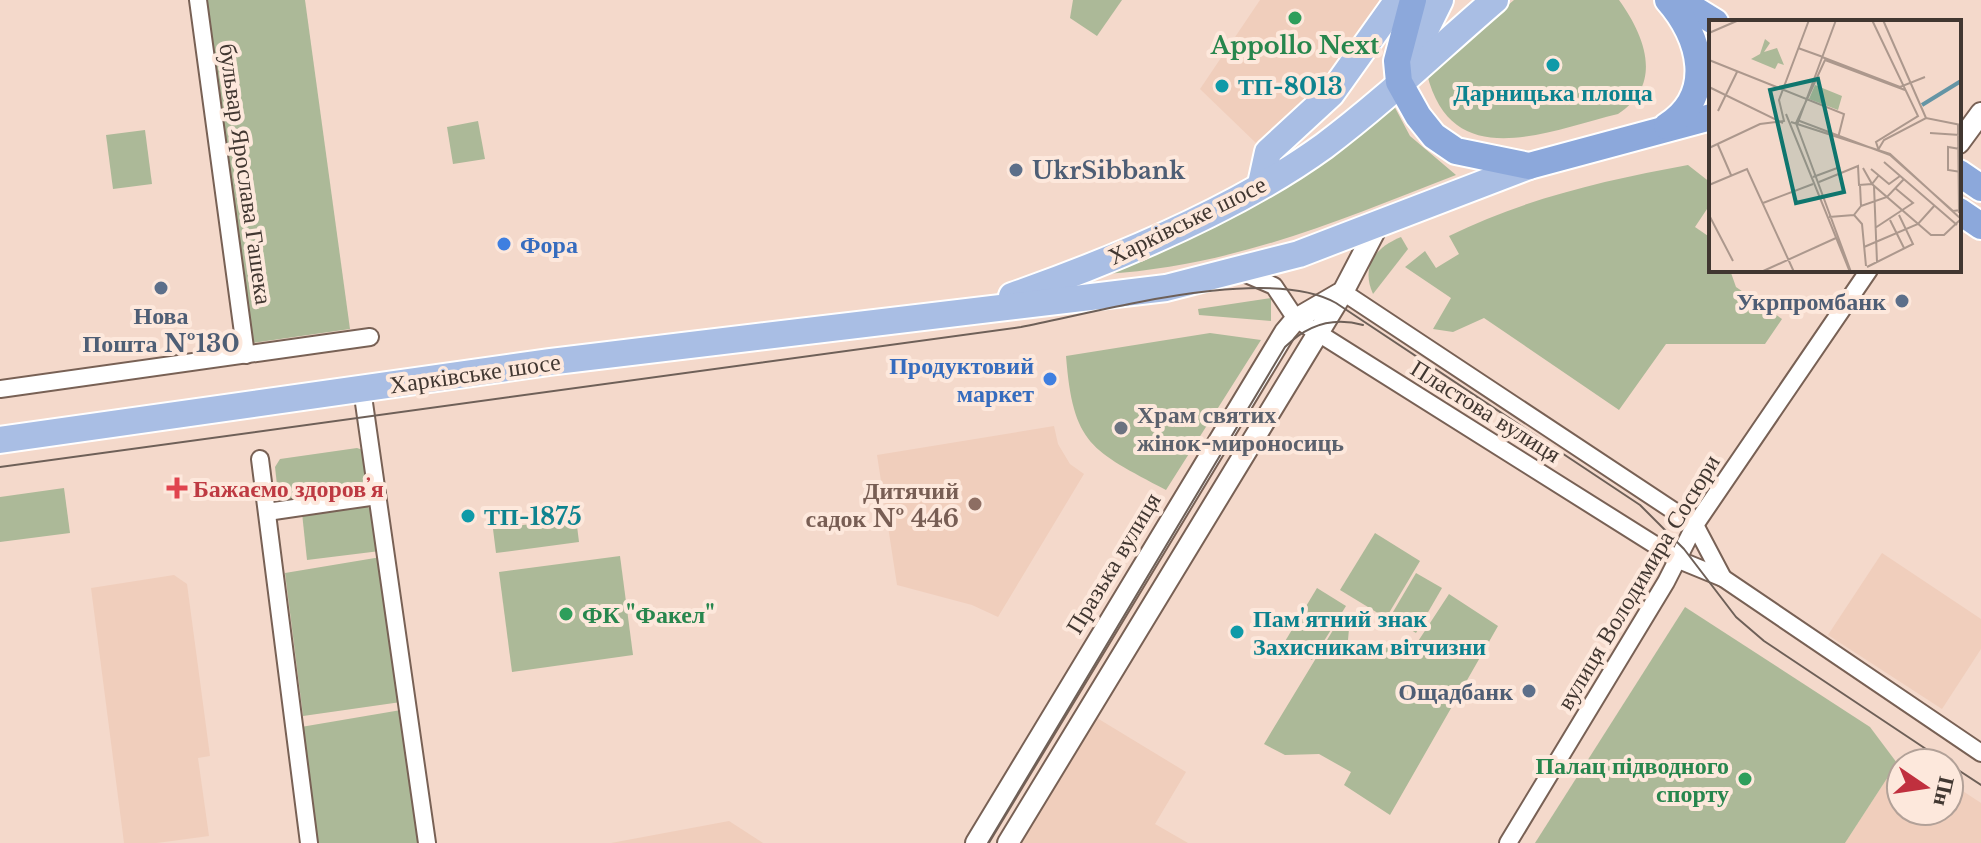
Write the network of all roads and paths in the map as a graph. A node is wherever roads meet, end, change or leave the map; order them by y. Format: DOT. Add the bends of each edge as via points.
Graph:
graph roads {
  1 [pos="198,0"];
  2 [pos="1398,0"];
  3 [pos="1413,0"];
  4 [pos="1440,0"];
  5 [pos="1495,0"];
  6 [pos="1668,0"];
  7 [pos="1679,0"];
  8 [pos="1712,20"];
  9 [pos="1399,82"];
  10 [pos="1981,113"];
  11 [pos="1709,118"];
  12 [pos="1660,130"];
  13 [pos="1961,140"];
  14 [pos="1529,166"];
  15 [pos="1961,174"];
  16 [pos="1261,184"];
  17 [pos="1981,188"];
  18 [pos="1961,212"];
  19 [pos="1379,223"];
  20 [pos="1981,226"];
  21 [pos="1237,270"];
  22 [pos="1868,272"];
  23 [pos="1343,292"];
  24 [pos="951,313"];
  25 [pos="1296,319"];
  26 [pos="1318,333"];
  27 [pos="370,337"];
  28 [pos="246,355"];
  29 [pos="0,389"];
  30 [pos="362,389"];
  31 [pos="0,440"];
  32 [pos="260,459"];
  33 [pos="377,496"];
  34 [pos="267,512"];
  35 [pos="1695,525"];
  36 [pos="1679,560"];
  37 [pos="1723,578"];
  38 [pos="1981,753"];
  39 [pos="309,843"];
  40 [pos="427,843"];
  41 [pos="976,843"];
  42 [pos="1008,843"];
  43 [pos="1508,843"];
  1 -- 28 [label="street, бульвар Ярослава Гашека"];
  2 -- 16 [label="main road, Харківське шосе" via="1331,94 1268,152"];
  3 -- 9 [label="highway" via="1397,61"];
  4 -- 9 [label="main road"];
  5 -- 9 [label="main road, Харківське шосе"];
  6 -- 12 [label="highway" via="1693,37 1699,81 1689,107"];
  7 -- 8 [label="highway"];
  9 -- 14 [label="highway" via="1426,126 1456,151"];
  9 -- 16 [label="main road, Харківське шосе" via="1324,145"];
  10 -- 13 [label="street"];
  11 -- 12 [label="highway"];
  12 -- 14 [label="highway"];
  14 -- 19 [label="main road"];
  15 -- 17 [label="highway"];
  16 -- 24 [label="main road, Харківське шосе" via="1096,264 1005,299"];
  18 -- 20 [label="highway"];
  19 -- 21 [label="main road, Харківське шосе" via="1299,254"];
  19 -- 23 [label="street"];
  21 -- 24 [label="main road, Харківське шосе" via="1166,288"];
  21 -- 25 [label="street, Пластова вулиця" via="1274,286"];
  22 -- 35 [label="street, вулиця Володимира Сосюри"];
  23 -- 25 [label="street, Празька вулиця"];
  23 -- 26 [label="street"];
  23 -- 35 [label="street, Пластова вулиця"];
  24 -- 30 [label="main road, Харківське шосе"];
  25 -- 26 [label="street, Пластова вулиця"];
  25 -- 41 [label="street, Празька вулиця" via="1170,517"];
  26 -- 36 [label="street, Пластова вулиця"];
  26 -- 42 [label="street"];
  27 -- 28 [label="street"];
  28 -- 29 [label="street"];
  30 -- 31 [label="main road, Харківське шосе"];
  30 -- 33 [label="street"];
  32 -- 34 [label="street"];
  33 -- 34 [label="street"];
  33 -- 40 [label="street"];
  34 -- 39 [label="street"];
  35 -- 36 [label="street, вулиця Володимира Сосюри"];
  35 -- 37 [label="street, Пластова вулиця"];
  36 -- 37 [label="street, Пластова вулиця"];
  36 -- 43 [label="street, вулиця Володимира Сосюри"];
  37 -- 38 [label="street, Пластова вулиця"];
}
